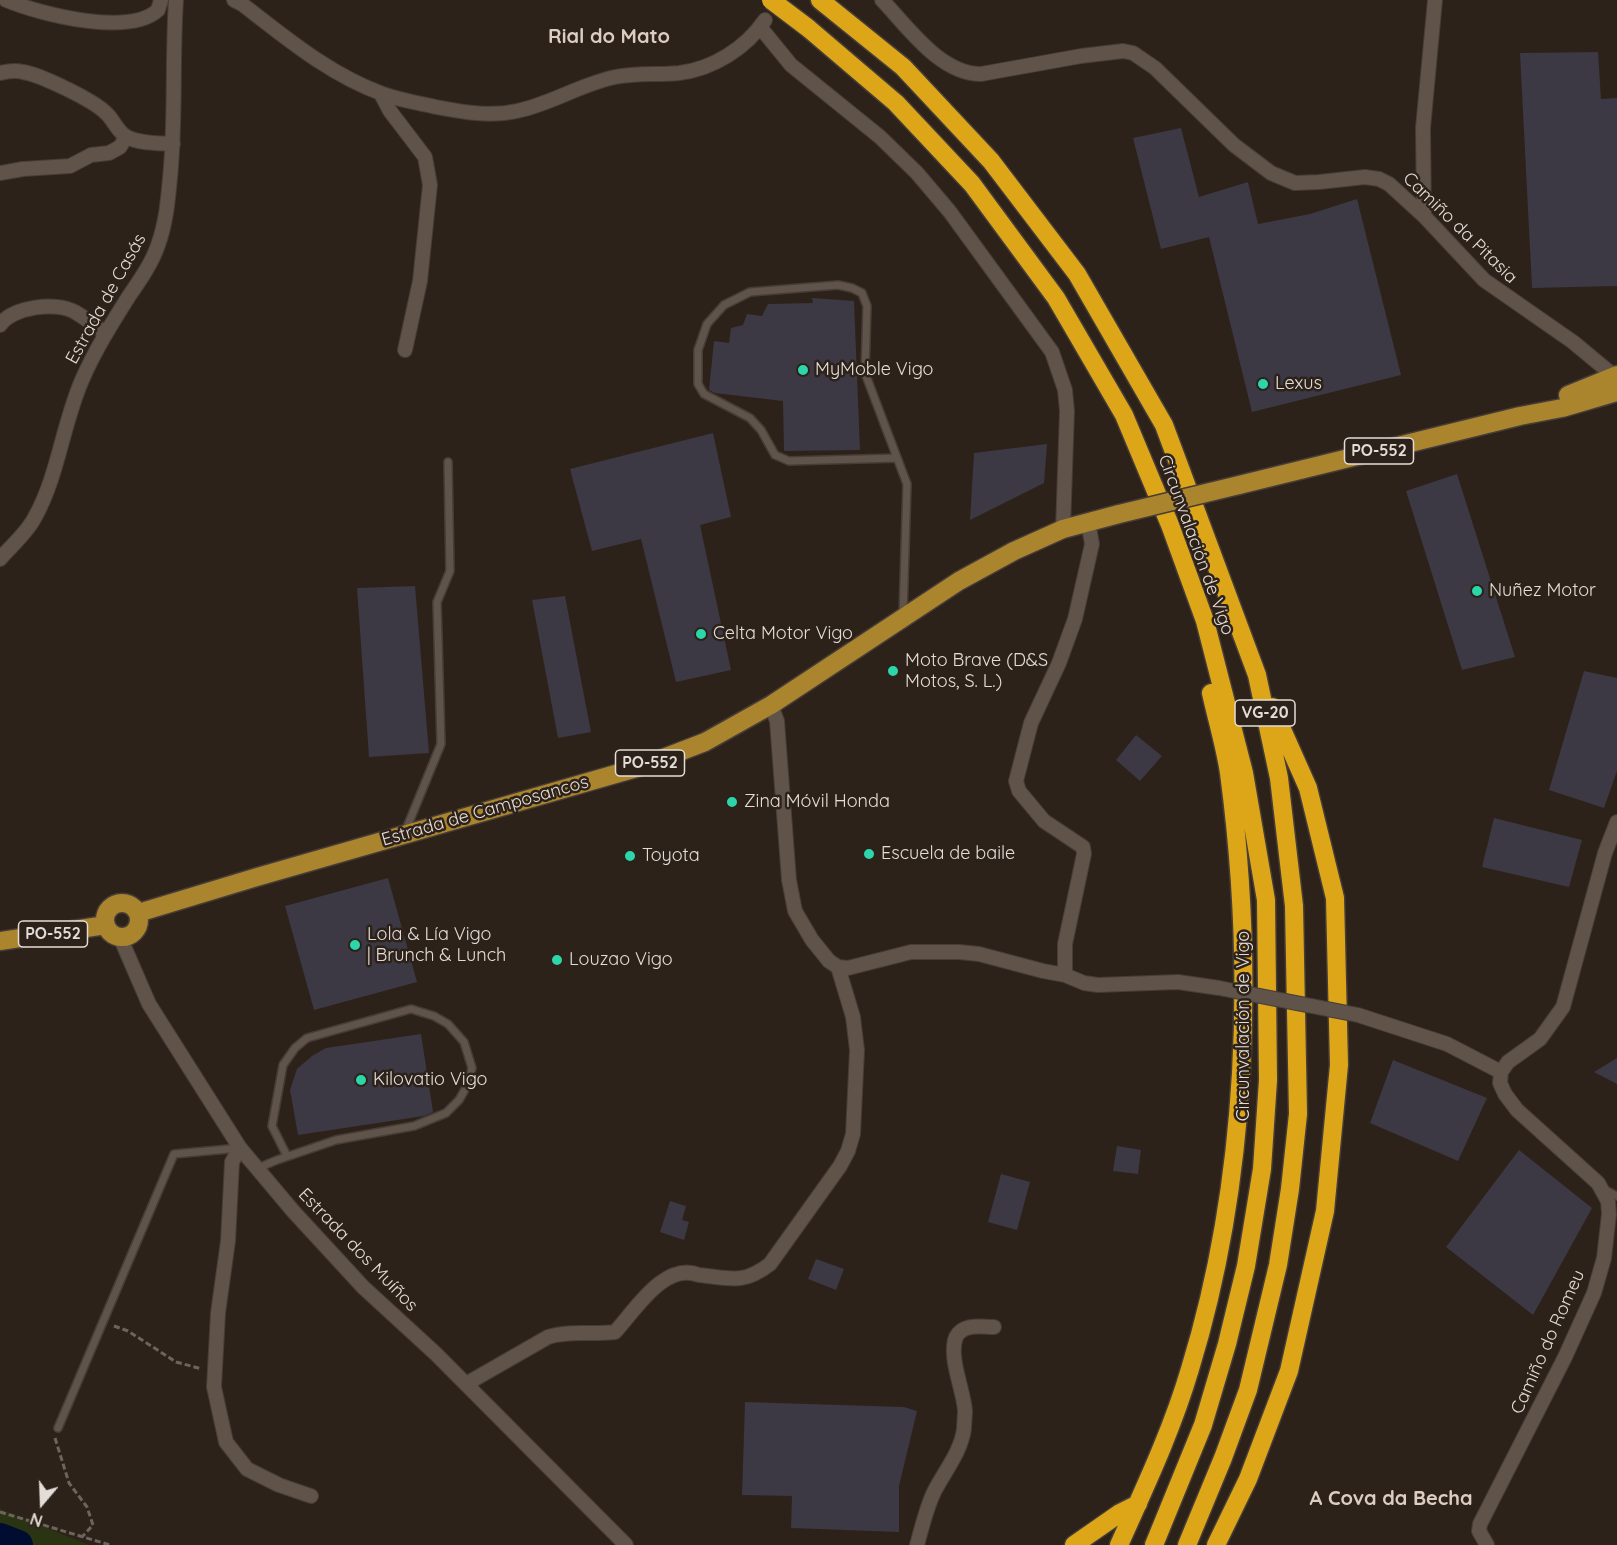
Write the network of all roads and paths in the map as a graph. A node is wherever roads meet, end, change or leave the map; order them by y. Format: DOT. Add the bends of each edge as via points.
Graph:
graph roads {
  1 [pos="6,0"];
  2 [pos="161,0"];
  3 [pos="176,0"];
  4 [pos="234,0"];
  5 [pos="771,0"];
  6 [pos="882,0"];
  7 [pos="1435,0"];
  8 [pos="822,2"];
  9 [pos="0,73"];
  10 [pos="381,94"];
  11 [pos="126,137"];
  12 [pos="174,144"];
  13 [pos="0,174"];
  14 [pos="1424,216"];
  15 [pos="0,325"];
  16 [pos="106,333"];
  17 [pos="405,350"];
  18 [pos="1613,377"];
  19 [pos="897,458"];
  20 [pos="448,462"];
  21 [pos="1088,522"];
  22 [pos="1063,529"];
  23 [pos="0,559"];
  24 [pos="903,617"];
  25 [pos="1204,621"];
  26 [pos="1257,675"];
  27 [pos="771,705"];
  28 [pos="1617,822"];
  29 [pos="404,834"];
  30 [pos="138,913"];
  31 [pos="106,925"];
  32 [pos="120,937"];
  33 [pos="0,941"];
  34 [pos="838,967"];
  35 [pos="1065,975"];
  36 [pos="1502,1072"];
  37 [pos="240,1148"];
  38 [pos="287,1156"];
  39 [pos="258,1168"];
  40 [pos="1600,1187"];
  41 [pos="1617,1196"];
  42 [pos="103,1322"];
  43 [pos="994,1327"];
  44 [pos="215,1373"];
  45 [pos="466,1384"];
  46 [pos="58,1428"];
  47 [pos="311,1496"];
  48 [pos="1138,1504"];
  49 [pos="0,1512"];
  50 [pos="82,1537"];
  51 [pos="110,1545"];
  52 [pos="626,1545"];
  53 [pos="917,1545"];
  54 [pos="1074,1545"];
  55 [pos="1119,1545"];
  56 [pos="1154,1545"];
  57 [pos="1187,1545"];
  58 [pos="1216,1545"];
  59 [pos="1487,1545"];
  1 -- 2 [label="street" via="98,24 144,18 158,10"];
  3 -- 12 [label="street, Estrada de Casás"];
  4 -- 10 [label="street" via="310,56"];
  5 -- 25 [label="highway, Circunvalación de Vigo / VG-20, bridge" via="896,103 972,184 1056,298 1124,415 1170,525"];
  6 -- 14 [label="street, Camiño da Pitasia" via="935,56 969,74 1081,56 1133,53 1160,73 1234,145 1271,173 1295,183 1379,179"];
  7 -- 14 [label="street" via="1424,128"];
  8 -- 26 [label="highway, Circunvalación de Vigo / VG-20" via="911,75 991,161 1077,274 1164,425"];
  9 -- 11 [label="street" via="21,71 72,91 107,113"];
  10 -- 17 [label="street" via="425,157 430,185 420,281"];
  10 -- 22 [label="street" via="452,110 506,113 616,77 680,73 717,63 762,23 791,66 880,136 917,174 957,221 1052,352 1065,390 1067,411"];
  11 -- 12 [label="street"];
  11 -- 13 [label="street" via="120,147 109,153 91,155 70,166"];
  12 -- 16 [label="street, Estrada de Casás" via="158,248"];
  14 -- 18 [label="street, Camiño da Pitasia" via="1484,280 1573,342"];
  15 -- 16 [label="street" via="23,309 62,307"];
  16 -- 23 [label="street, Estrada de Casás" via="82,380 46,496 34,520"];
  18 -- 21 [label="main road, Estrada de Camposancos / PO-552, bridge" via="1562,408"];
  19 -- 19 [label="lane" via="865,374 867,306 862,293 838,285 750,292 724,304 707,324 698,350 698,384 704,394 750,418 775,455 789,461"];
  19 -- 24 [label="lane" via="907,484"];
  20 -- 29 [label="lane" via="450,571 437,602 441,744"];
  21 -- 22 [label="main road, Estrada de Camposancos / PO-552"];
  21 -- 35 [label="street" via="1092,544 1075,619 1031,723 1016,781 1044,821 1083,847 1065,944"];
  22 -- 24 [label="main road, Estrada de Camposancos / PO-552" via="959,581"];
  24 -- 27 [label="main road, Estrada de Camposancos / PO-552"];
  25 -- 48 [label="highway" via="1201,647 1228,771 1240,878 1243,1009 1236,1132 1224,1227 1191,1368"];
  25 -- 56 [label="highway, Circunvalación de Vigo / VG-20" via="1244,773 1266,900 1268,1080 1262,1169 1246,1266 1227,1344 1203,1425"];
  26 -- 57 [label="highway, Circunvalación de Vigo / VG-20" via="1279,778 1294,906 1298,1114 1278,1265 1248,1390"];
  26 -- 58 [label="highway" via="1308,788 1335,898 1339,1065 1325,1211 1289,1371 1248,1479"];
  27 -- 29 [label="main road, Estrada de Camposancos / PO-552" via="705,742 640,768"];
  27 -- 34 [label="street" via="777,721 789,880 795,911 812,940"];
  28 -- 36 [label="street" via="1563,1007 1540,1039 1508,1062"];
  29 -- 30 [label="main road, Estrada de Camposancos / PO-552"];
  30 -- 31 [label="main road, Estrada de Camposancos / PO-552" via="130,905 114,906 106,914"];
  30 -- 32 [label="main road" via="137,928 130,936"];
  31 -- 32 [label="main road, PO-552"];
  31 -- 33 [label="main road, PO-552"];
  32 -- 37 [label="street, Estrada dos Muíños" via="149,1004"];
  34 -- 35 [label="street" via="911,952 959,952"];
  34 -- 45 [label="street" via="854,1017 857,1050 853,1134 840,1166 770,1264 744,1279 692,1272 677,1275 656,1285 615,1332 548,1337"];
  35 -- 36 [label="street, bridge" via="1084,984 1098,985 1178,982 1358,1015 1447,1044"];
  36 -- 40 [label="street, Camiño do Romeu" via="1500,1083 1517,1110"];
  37 -- 39 [label="street, Estrada dos Muíños"];
  37 -- 42 [label="lane" via="174,1154"];
  37 -- 44 [label="street" via="232,1162"];
  38 -- 38 [label="lane" via="336,1140 414,1126 446,1113 468,1084 472,1068 464,1042 448,1024 411,1009 307,1038 283,1065 272,1126"];
  38 -- 39 [label="lane"];
  39 -- 45 [label="street, Estrada dos Muíños" via="363,1287"];
  40 -- 41 [label="lane"];
  40 -- 59 [label="street, Camiño do Romeu" via="1608,1201 1609,1214 1604,1258 1594,1293 1480,1524 1479,1531"];
  42 -- 44 [label="path" via="128,1331 176,1362"];
  42 -- 46 [label="lane"];
  43 -- 53 [label="street" via="973,1326 957,1337 957,1373 965,1410 963,1433 934,1492"];
  44 -- 47 [label="street" via="225,1443 247,1469"];
  45 -- 52 [label="street, Estrada dos Muíños"];
  46 -- 50 [label="path" via="55,1438 69,1483 87,1507 93,1525"];
  48 -- 54 [label="highway"];
  48 -- 55 [label="highway"];
  49 -- 50 [label="path"];
  50 -- 51 [label="path"];
}
